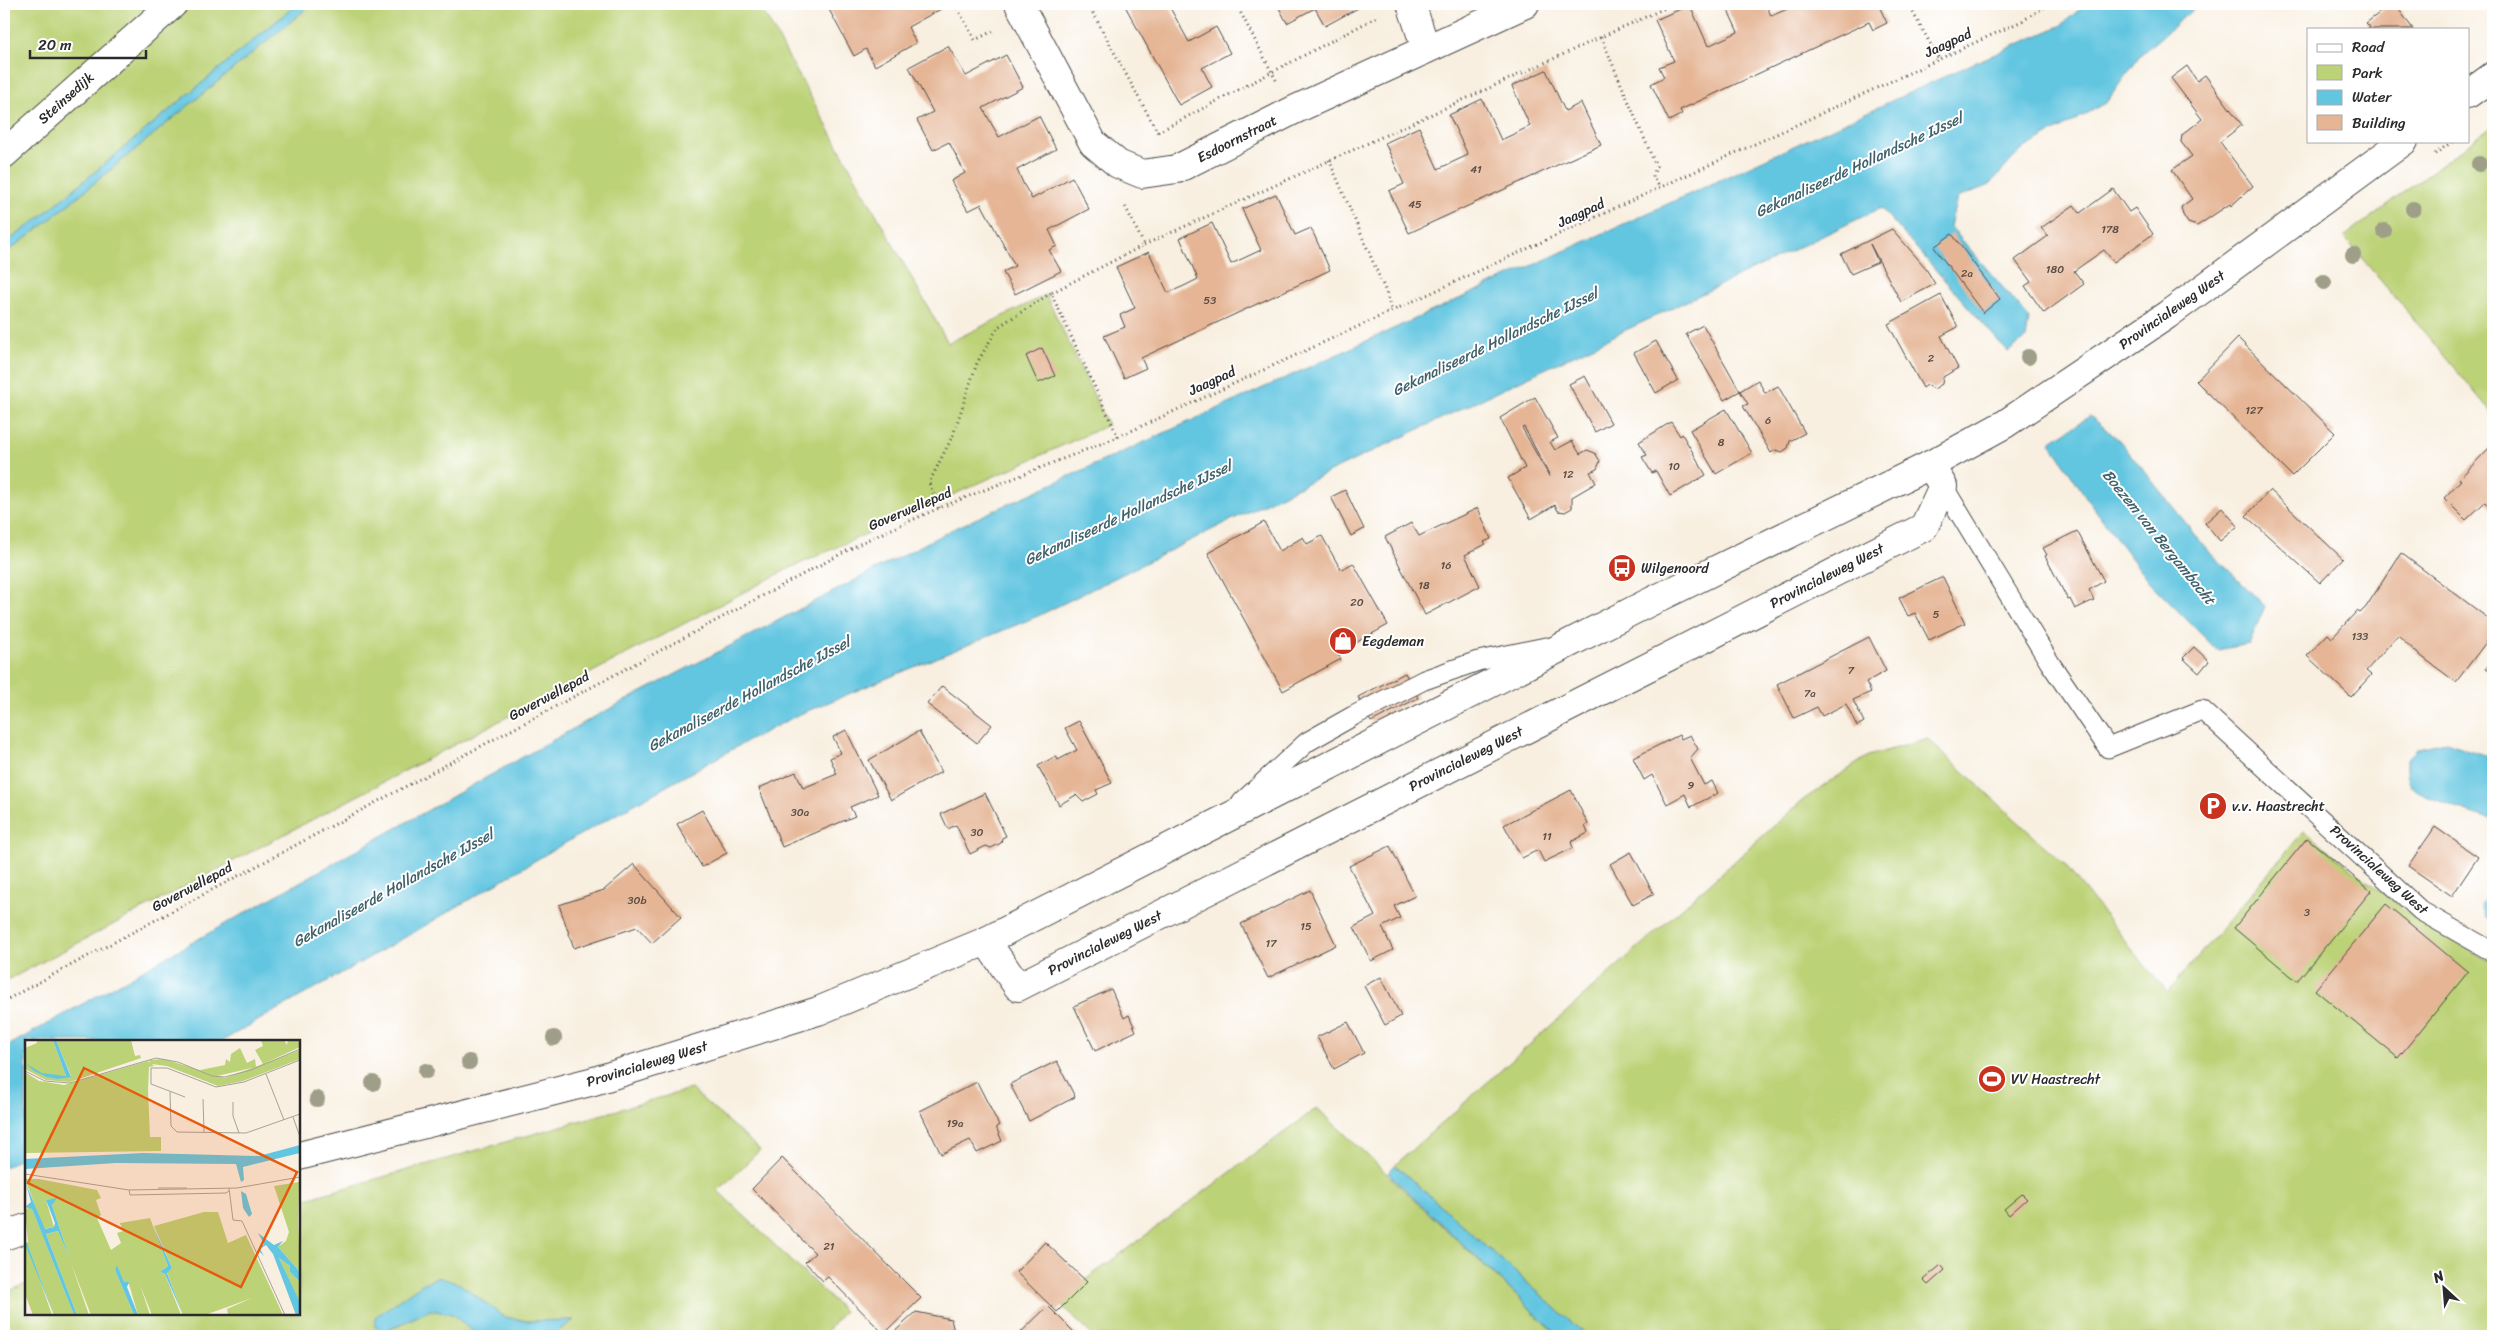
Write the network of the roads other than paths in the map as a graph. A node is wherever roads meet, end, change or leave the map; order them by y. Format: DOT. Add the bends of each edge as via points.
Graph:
graph roads {
  1 [pos="173,4"];
  2 [pos="1411,4"];
  3 [pos="1525,4"];
  4 [pos="1022,9"];
  5 [pos="1426,49"];
  6 [pos="2493,76"];
  7 [pos="2470,93"];
  8 [pos="2403,142"];
  9 [pos="4,154"];
  10 [pos="1936,476"];
  11 [pos="986,942"];
  12 [pos="2493,952"];
  13 [pos="300,1156"];
  14 [pos="25,1228"];
  15 [pos="4,1236"];
  1 -- 9 [label="main road, Steinsedijk"];
  2 -- 5 [label="main road"];
  3 -- 5 [label="main road, Esdoornstraat"];
  4 -- 5 [label="main road, Esdoornstraat" via="1093,143 1118,164 1142,174 1177,170 1294,110"];
  6 -- 7 [label="main road"];
  8 -- 10 [label="main road, Provincialeweg West" via="2159,321 2005,424"];
  10 -- 11 [label="main road, Provincialeweg West" via="1793,531 1569,642"];
  10 -- 11 [label="main road, Provincialeweg West" via="1924,527 1018,987"];
  10 -- 12 [label="lane, Provincialeweg West" via="2050,663 2108,748 2202,710 2421,911"];
  11 -- 13 [label="main road, Provincialeweg West" via="818,1011 772,1026 594,1081"];
  14 -- 15 [label="main road"];
}
